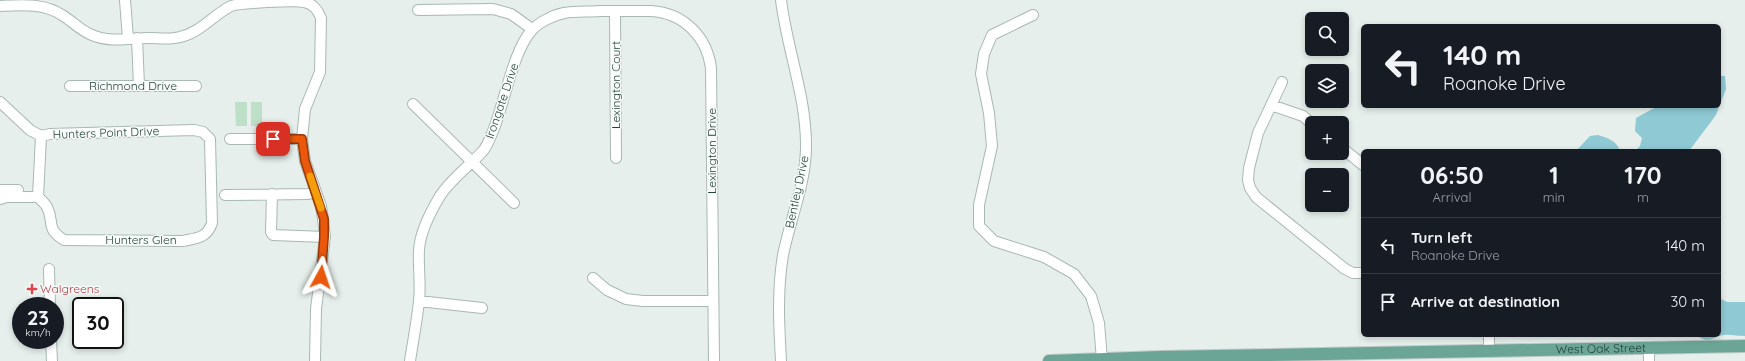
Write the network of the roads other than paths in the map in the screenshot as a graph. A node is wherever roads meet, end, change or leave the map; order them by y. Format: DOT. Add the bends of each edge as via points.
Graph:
graph roads {
  1 [pos="125,0"];
  2 [pos="781,0"];
  3 [pos="0,6"];
  4 [pos="418,10"];
  5 [pos="615,11"];
  6 [pos="1034,15"];
  7 [pos="532,29"];
  8 [pos="132,39"];
  9 [pos="1282,82"];
  10 [pos="70,86"];
  11 [pos="139,86"];
  12 [pos="196,86"];
  13 [pos="0,102"];
  14 [pos="413,104"];
  15 [pos="1271,105"];
  16 [pos="1305,118"];
  17 [pos="207,134"];
  18 [pos="41,136"];
  19 [pos="230,139"];
  20 [pos="302,139"];
  21 [pos="1349,154"];
  22 [pos="616,158"];
  23 [pos="472,161"];
  24 [pos="1361,163"];
  25 [pos="0,190"];
  26 [pos="316,192"];
  27 [pos="38,193"];
  28 [pos="225,194"];
  29 [pos="272,194"];
  30 [pos="0,199"];
  31 [pos="514,204"];
  32 [pos="324,237"];
  33 [pos="49,269"];
  34 [pos="1361,273"];
  35 [pos="593,278"];
  36 [pos="50,297"];
  37 [pos="713,300"];
  38 [pos="419,301"];
  39 [pos="482,308"];
  40 [pos="1489,337"];
  41 [pos="1745,346"];
  42 [pos="1649,348"];
  43 [pos="51,349"];
  44 [pos="1489,352"];
  45 [pos="1376,358"];
  46 [pos="1162,359"];
  47 [pos="1102,360"];
  48 [pos="52,361"];
  49 [pos="315,361"];
  50 [pos="410,361"];
  51 [pos="714,361"];
  52 [pos="781,361"];
  53 [pos="1049,361"];
  54 [pos="1649,361"];
  1 -- 8 [label="street"];
  2 -- 52 [label="street, Bentley Drive" via="803,108 806,150 803,175 783,255 778,293"];
  3 -- 8 [label="street" via="32,5 51,9 92,36"];
  4 -- 7 [label="street" via="493,9 511,14"];
  5 -- 7 [label="street, Irongate Drive" via="563,13"];
  5 -- 22 [label="street, Lexington Court"];
  5 -- 37 [label="street, Lexington Drive" via="652,11 674,16 686,22 696,32 710,55"];
  6 -- 47 [label="street" via="992,35 984,54 981,74 989,113 992,146 979,205 980,226 994,241 1044,257 1074,274 1091,296 1099,323"];
  7 -- 23 [label="street, Irongate Drive" via="524,40 494,129 482,152"];
  8 -- 11 [label="street"];
  8 -- 20 [label="street" via="178,38 192,34 224,10 246,3 304,2 313,6 321,18 320,72 305,109"];
  9 -- 15 [label="street"];
  10 -- 11 [label="street, Richmond Drive"];
  11 -- 12 [label="street, Richmond Drive"];
  13 -- 18 [label="street" via="30,130"];
  14 -- 23 [label="street"];
  15 -- 16 [label="street"];
  15 -- 34 [label="street" via="1258,133 1249,168 1250,188 1256,197 1345,269"];
  17 -- 18 [label="street, Hunters Point Drive" via="194,130"];
  17 -- 27 [label="street, Hunters Glen" via="210,139 212,223 202,237 183,241 64,240 50,228 50,218"];
  18 -- 27 [label="street, Hunters Point Drive"];
  19 -- 20 [label="street"];
  20 -- 26 [label="street" via="305,161"];
  21 -- 24 [label="street"];
  23 -- 31 [label="street"];
  23 -- 38 [label="street, Irongate Drive" via="440,196 424,232 419,249"];
  25 -- 27 [label="street"];
  26 -- 29 [label="street"];
  26 -- 32 [label="street" via="324,219"];
  27 -- 30 [label="street"];
  28 -- 29 [label="street"];
  29 -- 32 [label="street" via="273,235"];
  32 -- 49 [label="street" via="316,309"];
  33 -- 36 [label="street"];
  35 -- 37 [label="street" via="607,290 626,299"];
  37 -- 51 [label="street, Lexington Drive"];
  38 -- 39 [label="street"];
  38 -- 50 [label="street, Irongate Drive"];
  40 -- 44 [label="street"];
  41 -- 42 [label="main road, West Oak Street"];
  42 -- 44 [label="main road, West Oak Street"];
  42 -- 54 [label="street"];
  43 -- 48 [label="street"];
  44 -- 45 [label="main road, West Oak Street"];
  45 -- 46 [label="main road, West Oak Street"];
  46 -- 47 [label="main road, West Oak Street"];
  47 -- 53 [label="main road, West Oak Street"];
}
